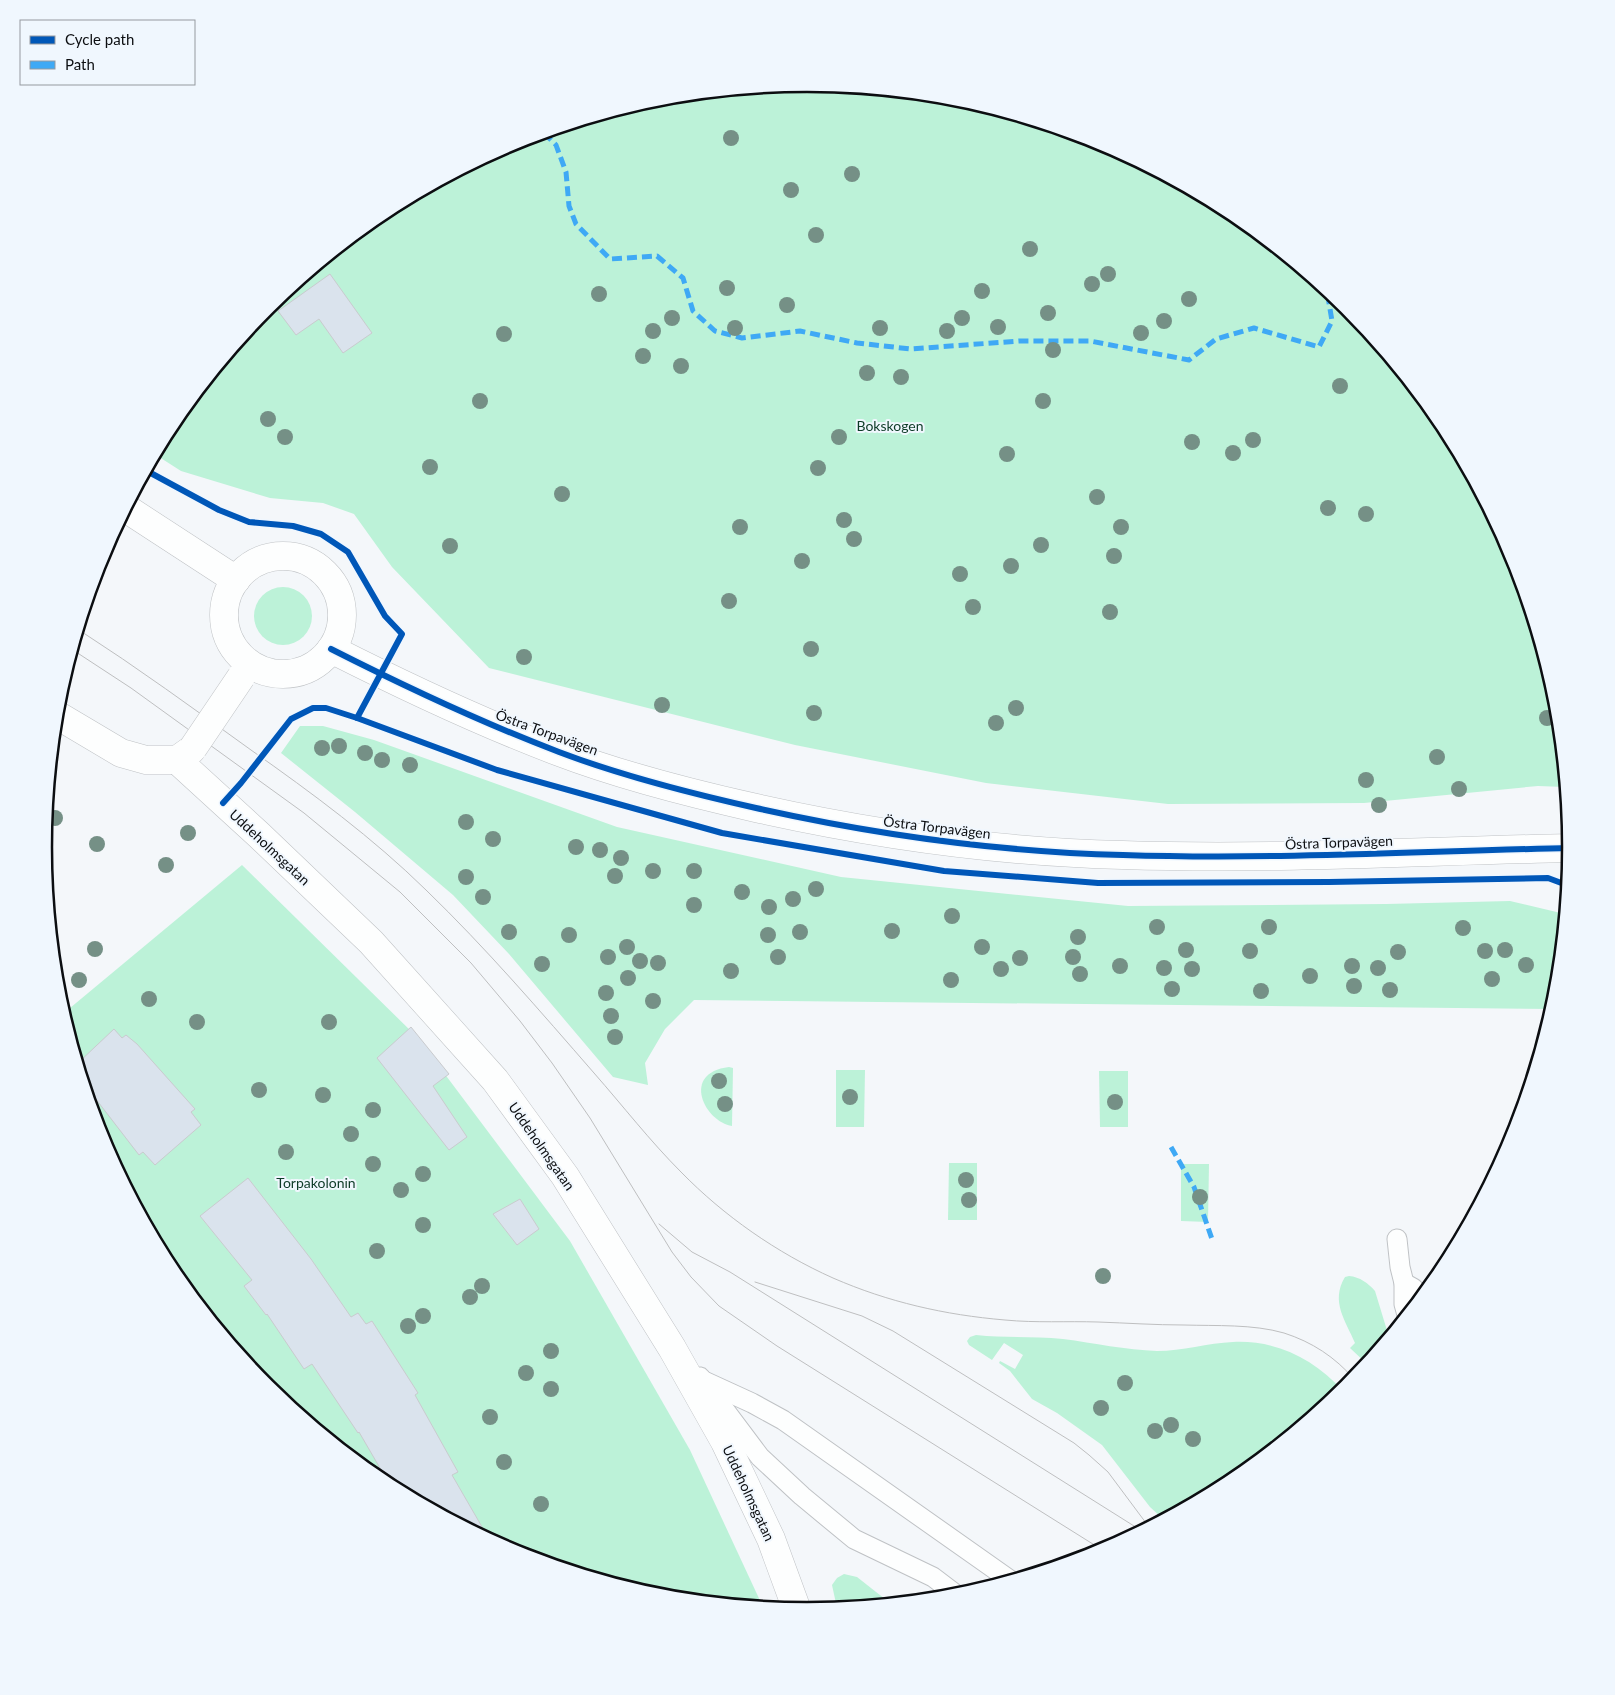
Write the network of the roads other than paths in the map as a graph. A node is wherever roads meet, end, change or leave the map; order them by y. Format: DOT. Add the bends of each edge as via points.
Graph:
graph roads {
  1 [pos="131,512"];
  2 [pos="236,580"];
  3 [pos="331,649"];
  4 [pos="245,670"];
  5 [pos="64,719"];
  6 [pos="185,754"];
  7 [pos="1562,848"];
  8 [pos="1397,1239"];
  9 [pos="1404,1283"];
  10 [pos="1417,1292"];
  11 [pos="1405,1308"];
  12 [pos="672,1348"];
  13 [pos="703,1380"];
  14 [pos="1005,1576"];
  15 [pos="949,1589"];
  16 [pos="794,1602"];
  1 -- 2 [label="street"];
  2 -- 3 [label="street" via="253,564 274,557 297,557 318,567 333,584 341,605 341,628"];
  2 -- 4 [label="street" via="224,608 226,629"];
  3 -- 4 [label="street" via="315,665 293,673"];
  3 -- 7 [label="street, Östra Torpavägen" via="468,716 561,753 693,793 869,831 994,847 1130,856 1258,857"];
  4 -- 6 [label="street, bridge"];
  5 -- 6 [label="street" via="121,753 146,760"];
  6 -- 12 [label="street, Uddeholmsgatan" via="259,835 371,942 495,1080 565,1176"];
  8 -- 9 [label="lane"];
  9 -- 10 [label="lane"];
  9 -- 11 [label="lane"];
  12 -- 13 [label="lane"];
  12 -- 16 [label="street, Uddeholmsgatan" via="725,1442 767,1530"];
  13 -- 14 [label="lane" via="783,1420"];
  13 -- 15 [label="lane" via="760,1457 802,1496 854,1539 933,1577"];
}
